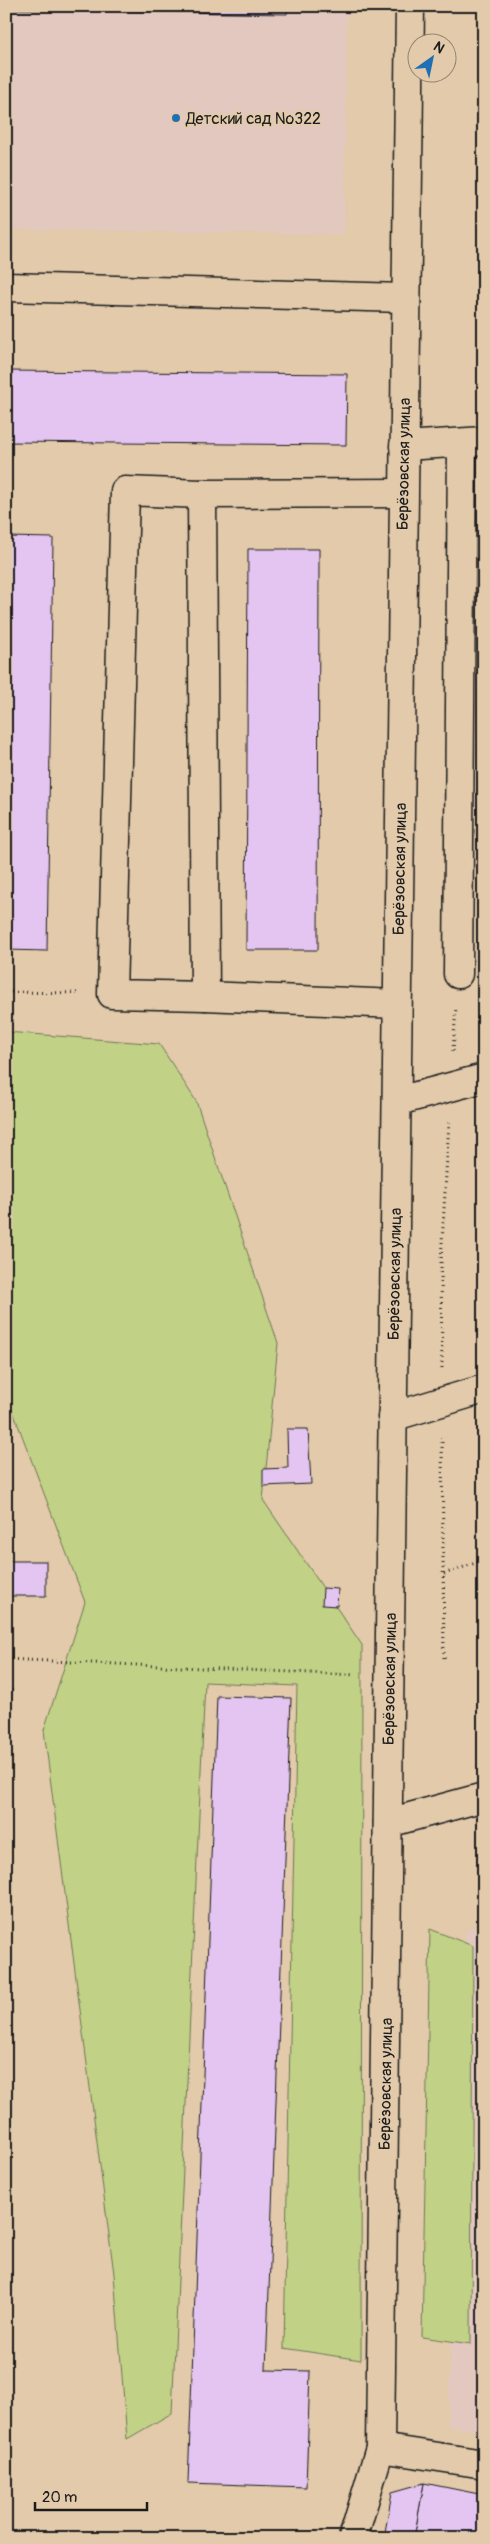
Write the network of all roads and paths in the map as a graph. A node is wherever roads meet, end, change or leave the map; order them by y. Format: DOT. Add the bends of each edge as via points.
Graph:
graph roads {
  1 [pos="410,6"];
  2 [pos="6,287"];
  3 [pos="405,298"];
  4 [pos="473,442"];
  5 [pos="404,446"];
  6 [pos="403,493"];
  7 [pos="202,494"];
  8 [pos="458,974"];
  9 [pos="6,992"];
  10 [pos="112,994"];
  11 [pos="204,996"];
  12 [pos="397,1004"];
  13 [pos="484,1078"];
  14 [pos="451,1087"];
  15 [pos="398,1101"];
  16 [pos="484,1389"];
  17 [pos="442,1402"];
  18 [pos="392,1417"];
  19 [pos="484,1560"];
  20 [pos="444,1574"];
  21 [pos="6,1659"];
  22 [pos="444,1661"];
  23 [pos="390,1677"];
  24 [pos="484,1797"];
  25 [pos="388,1823"];
  26 [pos="380,2448"];
  27 [pos="484,2464"];
  28 [pos="353,2538"];
  1 -- 3 [label="street, Берёзовская улица"];
  2 -- 3 [label="street"];
  3 -- 5 [label="street, Берёзовская улица"];
  4 -- 5 [label="street"];
  4 -- 8 [label="street"];
  5 -- 6 [label="street, Берёзовская улица"];
  6 -- 7 [label="street"];
  6 -- 12 [label="street, Берёзовская улица"];
  7 -- 10 [label="street" via="126,491"];
  7 -- 11 [label="street"];
  8 -- 14 [label="path"];
  9 -- 10 [label="path"];
  10 -- 11 [label="street"];
  11 -- 12 [label="street"];
  12 -- 15 [label="street, Берёзовская улица"];
  13 -- 14 [label="street"];
  14 -- 15 [label="street"];
  14 -- 17 [label="path" via="441,1261"];
  15 -- 18 [label="street, Берёзовская улица" via="395,1125"];
  16 -- 17 [label="street"];
  17 -- 18 [label="street"];
  17 -- 20 [label="path"];
  18 -- 23 [label="street, Берёзовская улица"];
  19 -- 20 [label="path"];
  20 -- 22 [label="path"];
  21 -- 23 [label="path"];
  23 -- 25 [label="street, Берёзовская улица"];
  24 -- 25 [label="street"];
  25 -- 26 [label="street, Берёзовская улица"];
  26 -- 27 [label="street"];
  26 -- 28 [label="street, Берёзовская улица"];
}
